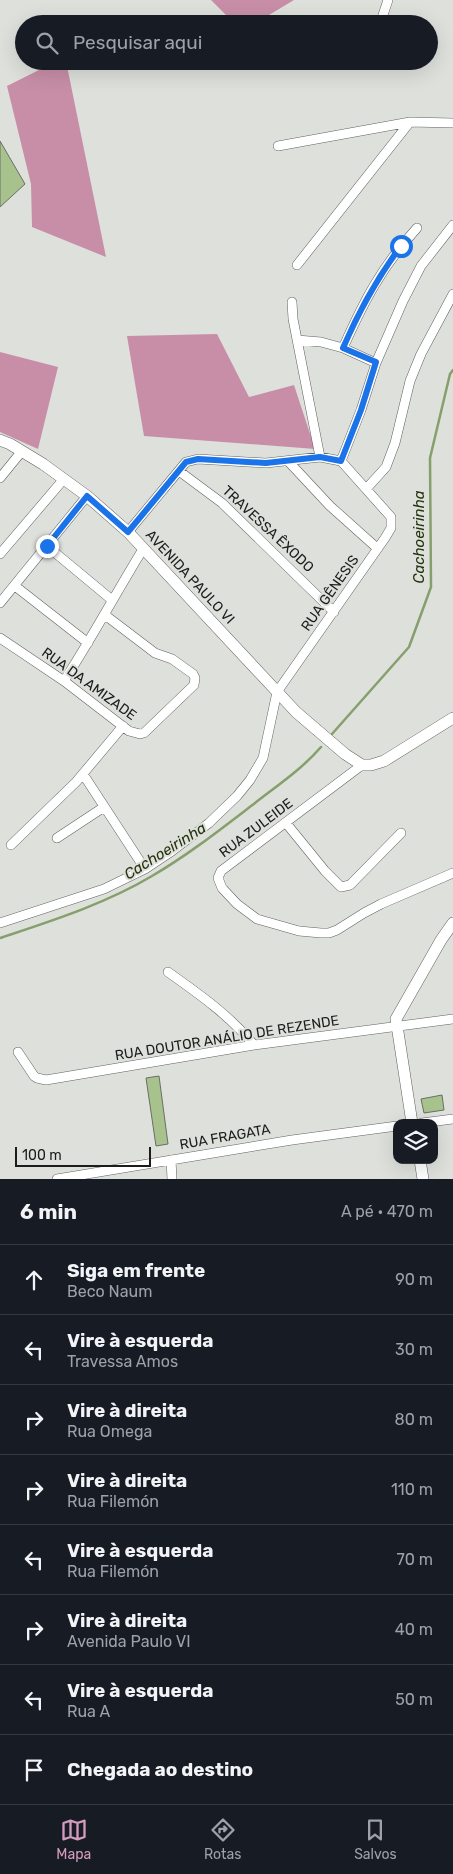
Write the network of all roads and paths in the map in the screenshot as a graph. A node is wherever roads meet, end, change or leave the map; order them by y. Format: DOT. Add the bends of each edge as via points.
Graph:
graph roads {
  1 [pos="388,0"];
  2 [pos="383,15"];
  3 [pos="410,122"];
  4 [pos="453,123"];
  5 [pos="278,146"];
  6 [pos="453,225"];
  7 [pos="417,228"];
  8 [pos="297,265"];
  9 [pos="453,294"];
  10 [pos="292,302"];
  11 [pos="298,340"];
  12 [pos="343,348"];
  13 [pos="376,362"];
  14 [pos="0,440"];
  15 [pos="22,451"];
  16 [pos="320,457"];
  17 [pos="288,461"];
  18 [pos="341,461"];
  19 [pos="179,471"];
  20 [pos="0,478"];
  21 [pos="63,480"];
  22 [pos="367,488"];
  23 [pos="87,496"];
  24 [pos="128,532"];
  25 [pos="47,546"];
  26 [pos="378,548"];
  27 [pos="143,549"];
  28 [pos="0,554"];
  29 [pos="15,586"];
  30 [pos="112,600"];
  31 [pos="0,603"];
  32 [pos="334,612"];
  33 [pos="105,615"];
  34 [pos="0,638"];
  35 [pos="88,643"];
  36 [pos="64,681"];
  37 [pos="277,692"];
  38 [pos="453,718"];
  39 [pos="123,726"];
  40 [pos="362,765"];
  41 [pos="83,774"];
  42 [pos="104,807"];
  43 [pos="286,823"];
  44 [pos="401,833"];
  45 [pos="57,838"];
  46 [pos="11,845"];
  47 [pos="145,869"];
  48 [pos="453,873"];
  49 [pos="0,923"];
  50 [pos="453,923"];
  51 [pos="168,972"];
  52 [pos="453,1019"];
  53 [pos="398,1027"];
  54 [pos="254,1045"];
  55 [pos="18,1052"];
  56 [pos="411,1119"];
  57 [pos="453,1119"];
  58 [pos="438,1121"];
  59 [pos="393,1127"];
  60 [pos="171,1160"];
  61 [pos="421,1164"];
  62 [pos="57,1179"];
  63 [pos="172,1179"];
  64 [pos="424,1179"];
  1 -- 2 [label="street"];
  3 -- 4 [label="street"];
  3 -- 5 [label="street"];
  3 -- 8 [label="street"];
  6 -- 13 [label="street" via="421,266"];
  7 -- 12 [label="street" via="384,268 361,306"];
  9 -- 22 [label="street" via="410,381 386,466"];
  10 -- 11 [label="street"];
  11 -- 12 [label="street"];
  11 -- 16 [label="street"];
  12 -- 13 [label="street"];
  13 -- 18 [label="street"];
  14 -- 15 [label="street, AVENIDA PAULO VI"];
  15 -- 20 [label="street"];
  15 -- 21 [label="street, AVENIDA PAULO VI"];
  16 -- 17 [label="street"];
  16 -- 18 [label="street"];
  17 -- 19 [label="street" via="198,459 186,462"];
  17 -- 26 [label="street" via="330,506"];
  18 -- 22 [label="street"];
  19 -- 24 [label="street"];
  19 -- 32 [label="street, TRAVESSA ÊXODO" via="222,503"];
  21 -- 23 [label="street, AVENIDA PAULO VI"];
  21 -- 28 [label="street"];
  22 -- 26 [label="street, RUA GÊNESIS" via="392,522"];
  23 -- 24 [label="street, AVENIDA PAULO VI"];
  23 -- 25 [label="street"];
  24 -- 27 [label="street, AVENIDA PAULO VI"];
  25 -- 29 [label="street"];
  25 -- 30 [label="street"];
  26 -- 32 [label="street, RUA GÊNESIS"];
  27 -- 30 [label="street"];
  27 -- 37 [label="street, AVENIDA PAULO VI"];
  29 -- 31 [label="street"];
  29 -- 35 [label="street"];
  30 -- 33 [label="street"];
  32 -- 37 [label="street, RUA GÊNESIS"];
  33 -- 35 [label="street"];
  33 -- 39 [label="street, RUA DA AMIZADE" via="155,653 172,659 196,679 194,685 144,733"];
  34 -- 36 [label="street, RUA DA AMIZADE"];
  35 -- 36 [label="street"];
  36 -- 39 [label="street, RUA DA AMIZADE"];
  37 -- 40 [label="street, AVENIDA PAULO VI" via="296,712"];
  37 -- 47 [label="street" via="262,758 250,780 209,823"];
  38 -- 40 [label="street" via="384,761"];
  39 -- 41 [label="street"];
  40 -- 43 [label="street, RUA ZULEIDE"];
  41 -- 42 [label="street"];
  41 -- 46 [label="street"];
  42 -- 45 [label="street"];
  42 -- 47 [label="street"];
  43 -- 44 [label="street" via="341,887 350,885"];
  43 -- 48 [label="street, RUA ZULEIDE" via="222,871 218,878 236,904 257,919 274,925 329,933 381,904"];
  47 -- 49 [label="street" via="104,889"];
  50 -- 53 [label="street" via="396,1019"];
  51 -- 54 [label="street" via="209,1001"];
  52 -- 53 [label="street, RUA DOUTOR ANÁLIO DE REZENDE"];
  53 -- 54 [label="street, RUA DOUTOR ANÁLIO DE REZENDE"];
  53 -- 56 [label="street"];
  54 -- 55 [label="street, RUA DOUTOR ANÁLIO DE REZENDE" via="46,1080 34,1076"];
  57 -- 58 [label="street"];
  59 -- 60 [label="street, RUA FRAGATA"];
  60 -- 62 [label="street, RUA FRAGATA"];
  60 -- 63 [label="street"];
  61 -- 64 [label="street"];
}
